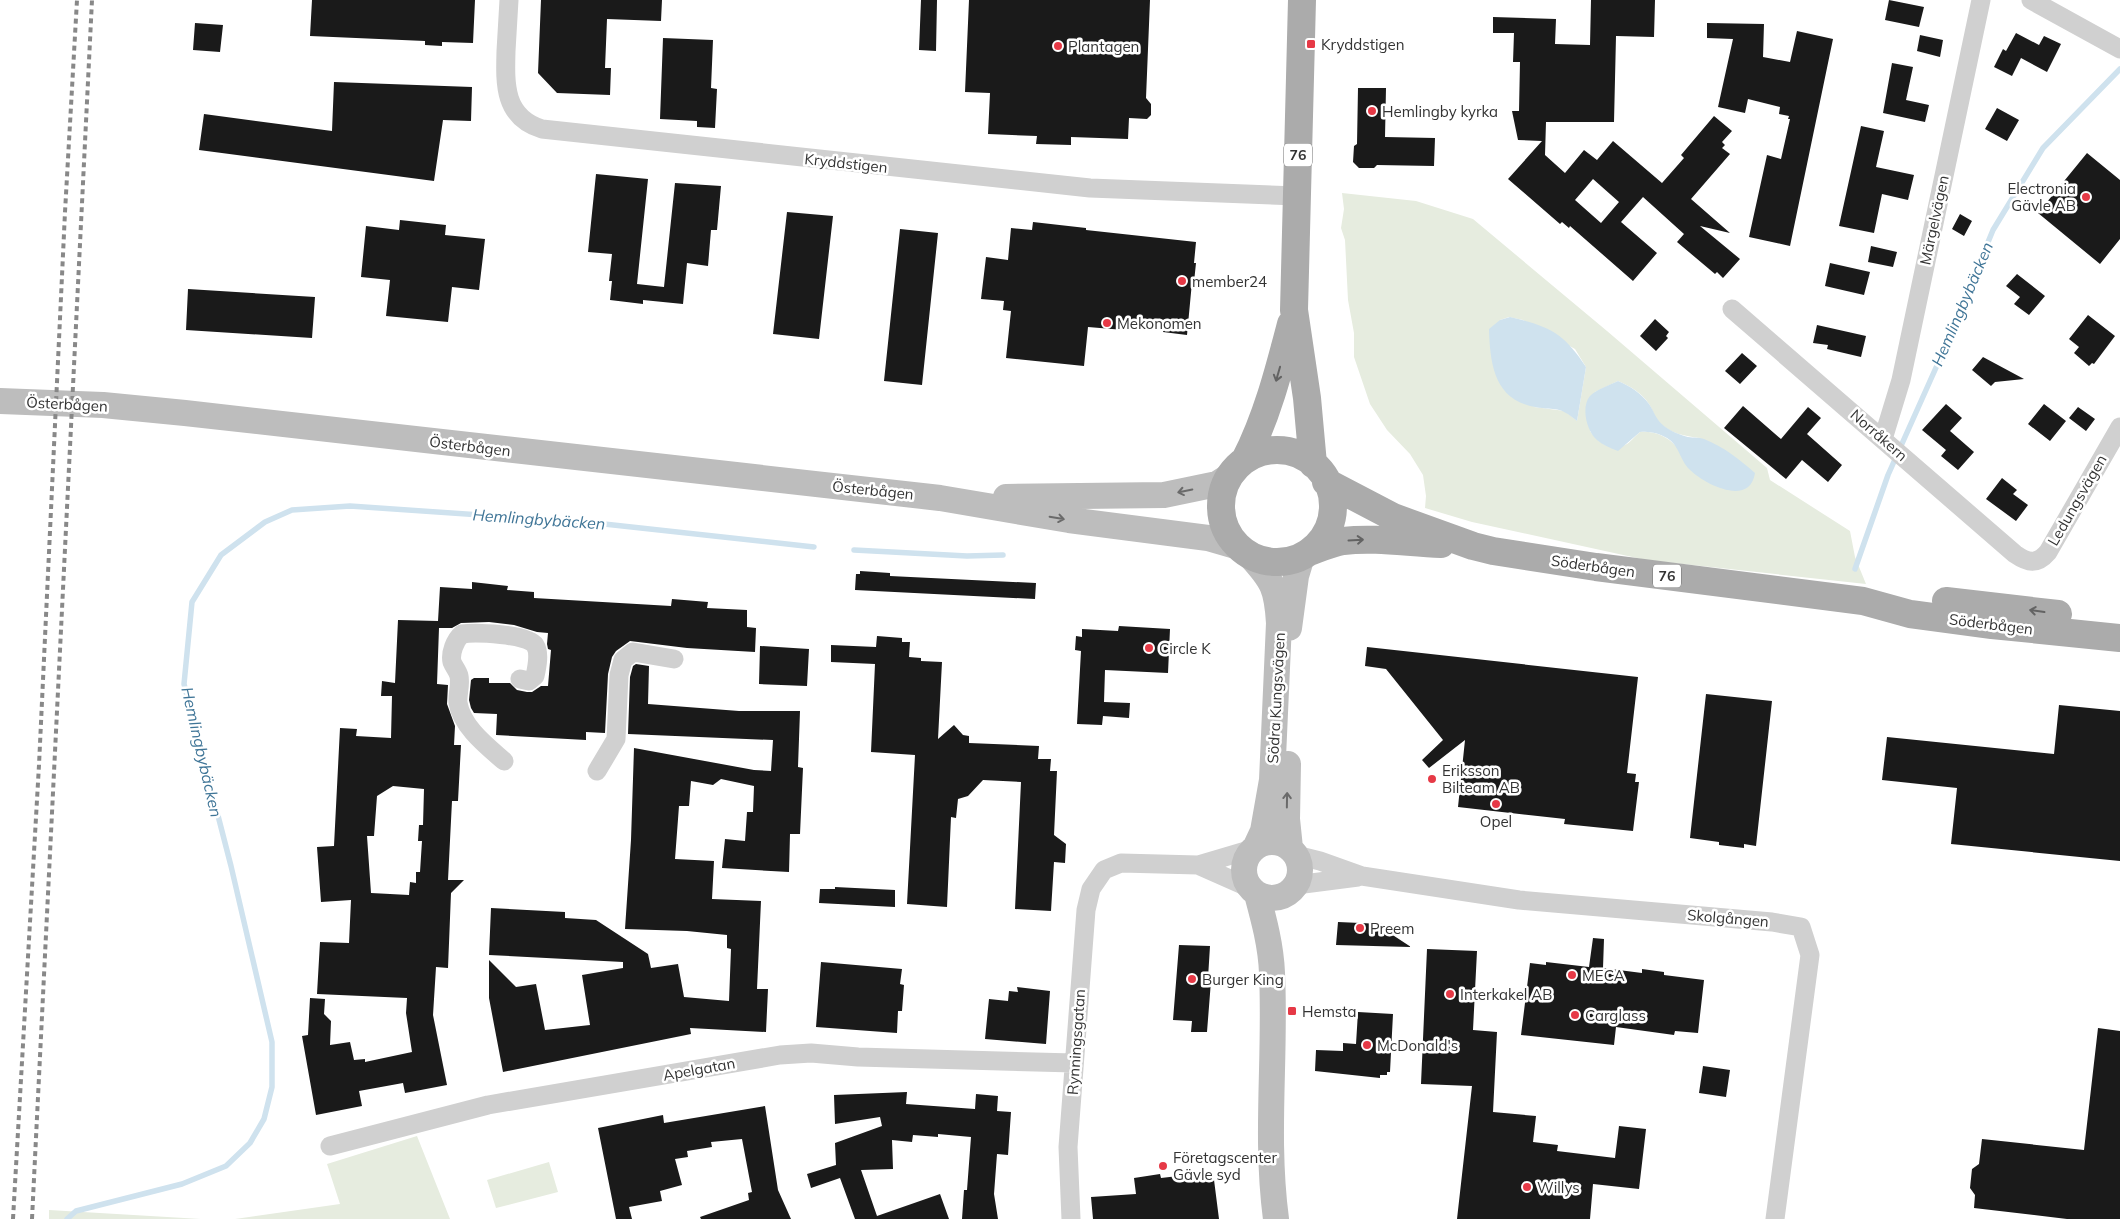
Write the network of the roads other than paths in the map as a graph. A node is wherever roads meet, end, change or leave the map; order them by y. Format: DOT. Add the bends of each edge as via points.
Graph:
graph roads {
  1 [pos="509,0"];
  2 [pos="1302,0"];
  3 [pos="1981,0"];
  4 [pos="2030,0"];
  5 [pos="2120,48"];
  6 [pos="1297,196"];
  7 [pos="1732,309"];
  8 [pos="1294,310"];
  9 [pos="0,401"];
  10 [pos="2120,427"];
  11 [pos="1895,450"];
  12 [pos="1238,467"];
  13 [pos="1319,473"];
  14 [pos="940,498"];
  15 [pos="1473,546"];
  16 [pos="1245,551"];
  17 [pos="1306,554"];
  18 [pos="2026,561"];
  19 [pos="1862,601"];
  20 [pos="2120,622"];
  21 [pos="2120,638"];
  22 [pos="674,658"];
  23 [pos="520,679"];
  24 [pos="504,761"];
  25 [pos="597,771"];
  26 [pos="1254,848"];
  27 [pos="1293,851"];
  28 [pos="1198,866"];
  29 [pos="1362,876"];
  30 [pos="1293,888"];
  31 [pos="1254,891"];
  32 [pos="1272,971"];
  33 [pos="1074,1063"];
  34 [pos="330,1146"];
  35 [pos="1071,1219"];
  36 [pos="1276,1219"];
  37 [pos="1775,1219"];
  1 -- 6 [label="street, Kryddstigen" via="506,69 509,99 517,114 542,129 1090,188"];
  2 -- 6 [label="main road, 76"];
  3 -- 11 [label="street, Märgelvägen" via="1901,380"];
  4 -- 5 [label="street"];
  6 -- 8 [label="main road, 76"];
  7 -- 11 [label="street, Norråkern"];
  8 -- 12 [label="main road, 76, one-way" via="1278,377 1254,441"];
  8 -- 13 [label="main road, 76"];
  9 -- 14 [label="main road, Österbågen" via="103,405 185,413"];
  10 -- 18 [label="street, Ledungsvägen" via="2048,552 2034,562"];
  11 -- 18 [label="street, Norråkern"];
  12 -- 13 [label="main road" via="1258,453 1273,449 1289,451"];
  12 -- 14 [label="main road, Österbågen, one-way" via="1217,484 1164,495"];
  12 -- 16 [label="main road" via="1222,498 1221,514 1227,532"];
  13 -- 15 [label="main road, Söderbågen / 76" via="1394,517"];
  13 -- 17 [label="main road" via="1330,492 1330,523 1324,536"];
  14 -- 16 [label="main road, Österbågen, one-way" via="1069,520 1208,538"];
  17 -- 15 [label="main road, Söderbågen / 76, one-way" via="1341,541 1355,540"];
  15 -- 19 [label="main road, Söderbågen / 76" via="1596,567"];
  16 -- 17 [label="main road" via="1262,561 1276,563"];
  16 -- 26 [label="main road, Södra Kungsvägen" via="1270,578 1278,602 1279,623 1272,780 1263,831"];
  27 -- 17 [label="main road, Södra Kungsvägen, one-way" via="1287,819 1289,625 1296,576"];
  20 -- 19 [label="main road, Söderbågen / 76, one-way" via="2004,606 1920,599"];
  19 -- 21 [label="main road, Söderbågen / 76" via="1910,614"];
  22 -- 25 [label="street" via="633,652 623,660 619,675 616,739"];
  23 -- 24 [label="street" via="529,681 535,676 536,647 532,640 478,632 457,638 452,662 459,675 458,702 462,715"];
  26 -- 27 [label="main road" via="1276,842"];
  26 -- 28 [label="street"];
  26 -- 31 [label="main road" via="1245,860 1243,870 1245,880"];
  27 -- 29 [label="street, Skolgången"];
  27 -- 30 [label="main road" via="1300,868"];
  28 -- 31 [label="street"];
  28 -- 33 [label="street, Rynningsgatan" via="1121,863 1104,870 1091,889 1086,910"];
  29 -- 30 [label="street, Skolgången"];
  29 -- 37 [label="street, Skolgången" via="1519,900 1801,927 1810,955"];
  30 -- 31 [label="main road" via="1284,896 1274,898 1266,898"];
  30 -- 32 [label="main road" via="1284,910"];
  31 -- 32 [label="main road" via="1266,931"];
  32 -- 36 [label="main road" via="1269,1126"];
  33 -- 34 [label="street, Apelgatan" via="810,1053 780,1055 488,1105"];
  33 -- 35 [label="street, Rynningsgatan" via="1068,1147"];
}
